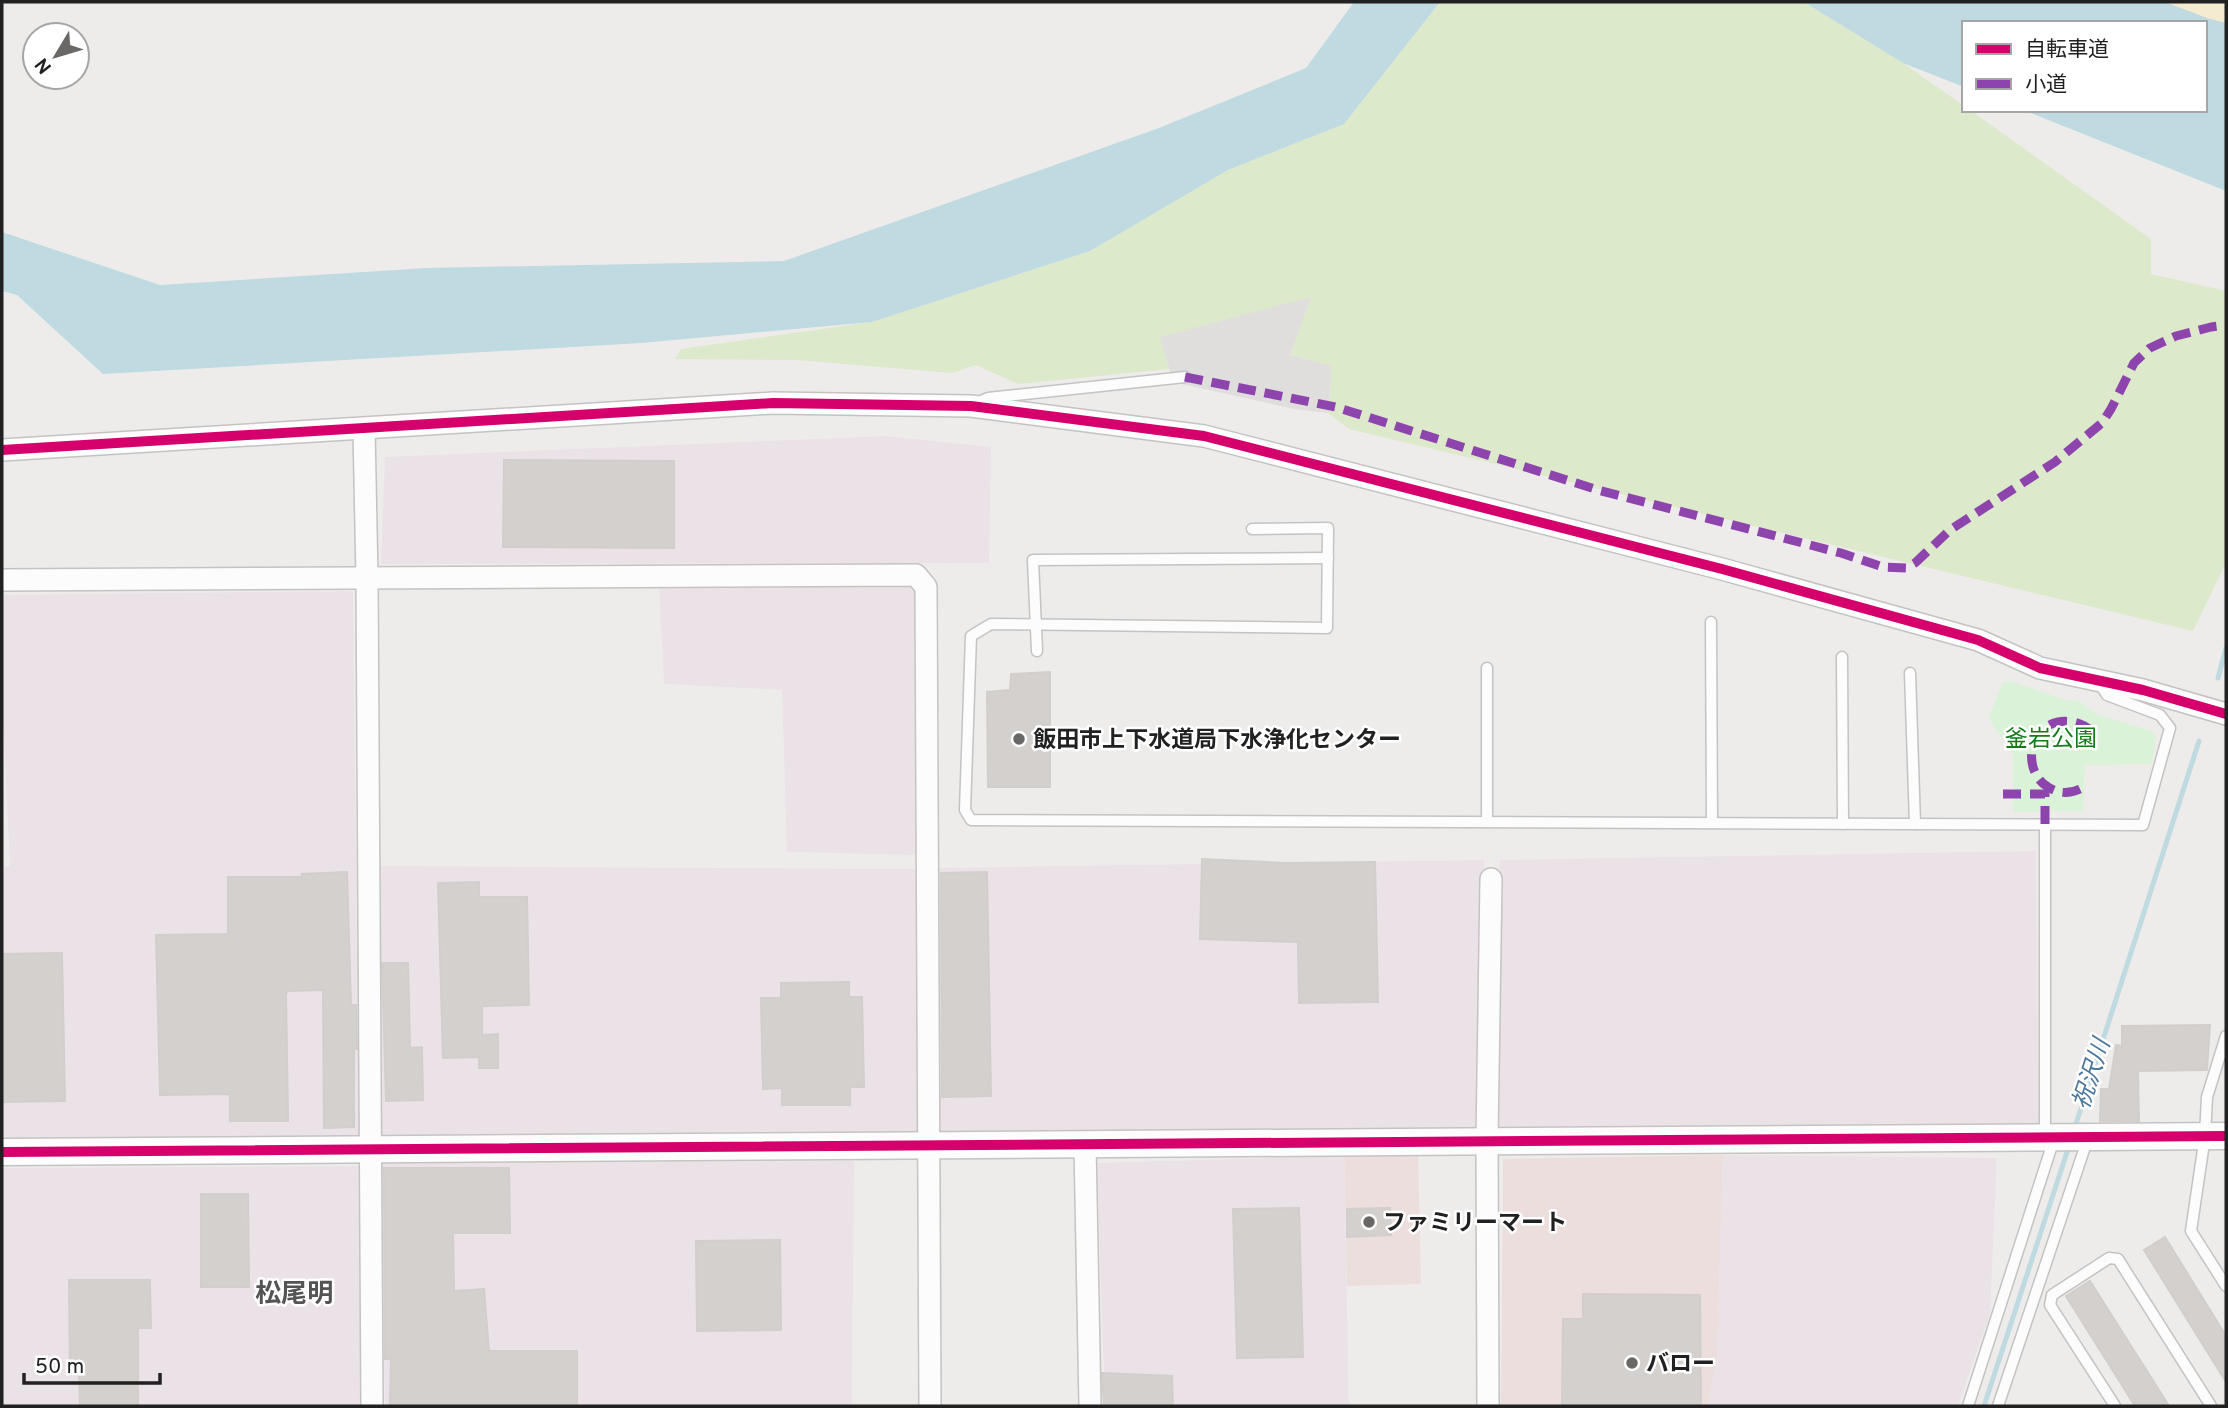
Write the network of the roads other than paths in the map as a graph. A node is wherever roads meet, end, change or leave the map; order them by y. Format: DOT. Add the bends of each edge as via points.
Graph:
graph roads {
  1 [pos="1185,377"];
  2 [pos="971,406"];
  3 [pos="363,429"];
  4 [pos="2,450"];
  5 [pos="1252,529"];
  6 [pos="1328,558"];
  7 [pos="367,578"];
  8 [pos="2,580"];
  9 [pos="1711,622"];
  10 [pos="1035,625"];
  11 [pos="1037,651"];
  12 [pos="1842,657"];
  13 [pos="1487,667"];
  14 [pos="1910,673"];
  15 [pos="2096,679"];
  16 [pos="2226,714"];
  17 [pos="1487,822"];
  18 [pos="1712,823"];
  19 [pos="1843,824"];
  20 [pos="1915,824"];
  21 [pos="2045,825"];
  22 [pos="1490,879"];
  23 [pos="2226,1035"];
  24 [pos="2067,1136"];
  25 [pos="2216,1136"];
  26 [pos="1487,1140"];
  27 [pos="1085,1145"];
  28 [pos="930,1146"];
  29 [pos="369,1148"];
  30 [pos="2,1152"];
  31 [pos="2226,1286"];
  32 [pos="372,1406"];
  33 [pos="930,1406"];
  34 [pos="1090,1406"];
  35 [pos="1488,1406"];
  36 [pos="1968,1406"];
  37 [pos="1998,1406"];
  38 [pos="2115,1406"];
  39 [pos="2211,1406"];
  1 -- 2 [label="lane" via="988,398"];
  2 -- 3 [label="street" via="773,403"];
  2 -- 15 [label="street" via="1204,436 1722,569 1978,640 2040,668"];
  3 -- 4 [label="street"];
  3 -- 7 [label="street"];
  5 -- 6 [label="lane" via="1328,528"];
  6 -- 10 [label="lane" via="1033,560"];
  6 -- 10 [label="lane" via="1327,628"];
  7 -- 8 [label="street"];
  7 -- 28 [label="street" via="916,575 926,587"];
  7 -- 29 [label="street"];
  9 -- 18 [label="lane"];
  10 -- 11 [label="lane"];
  10 -- 17 [label="lane" via="991,624 971,636 965,810 971,820"];
  12 -- 19 [label="lane"];
  13 -- 17 [label="lane"];
  14 -- 20 [label="lane"];
  15 -- 16 [label="street"];
  15 -- 21 [label="lane" via="2107,695 2160,715 2170,728 2143,825"];
  17 -- 18 [label="lane"];
  18 -- 19 [label="lane"];
  19 -- 20 [label="lane"];
  20 -- 21 [label="lane"];
  21 -- 24 [label="lane"];
  22 -- 26 [label="street"];
  23 -- 25 [label="lane" via="2207,1097"];
  24 -- 25 [label="street"];
  24 -- 26 [label="street"];
  24 -- 36 [label="lane"];
  24 -- 37 [label="lane"];
  25 -- 31 [label="lane" via="2191,1231"];
  26 -- 27 [label="street"];
  26 -- 35 [label="street"];
  27 -- 28 [label="street"];
  27 -- 34 [label="street"];
  28 -- 29 [label="street"];
  28 -- 33 [label="street"];
  29 -- 30 [label="street"];
  29 -- 32 [label="street"];
  38 -- 39 [label="lane" via="2050,1305 2052,1295 2109,1258 2118,1259"];
}
